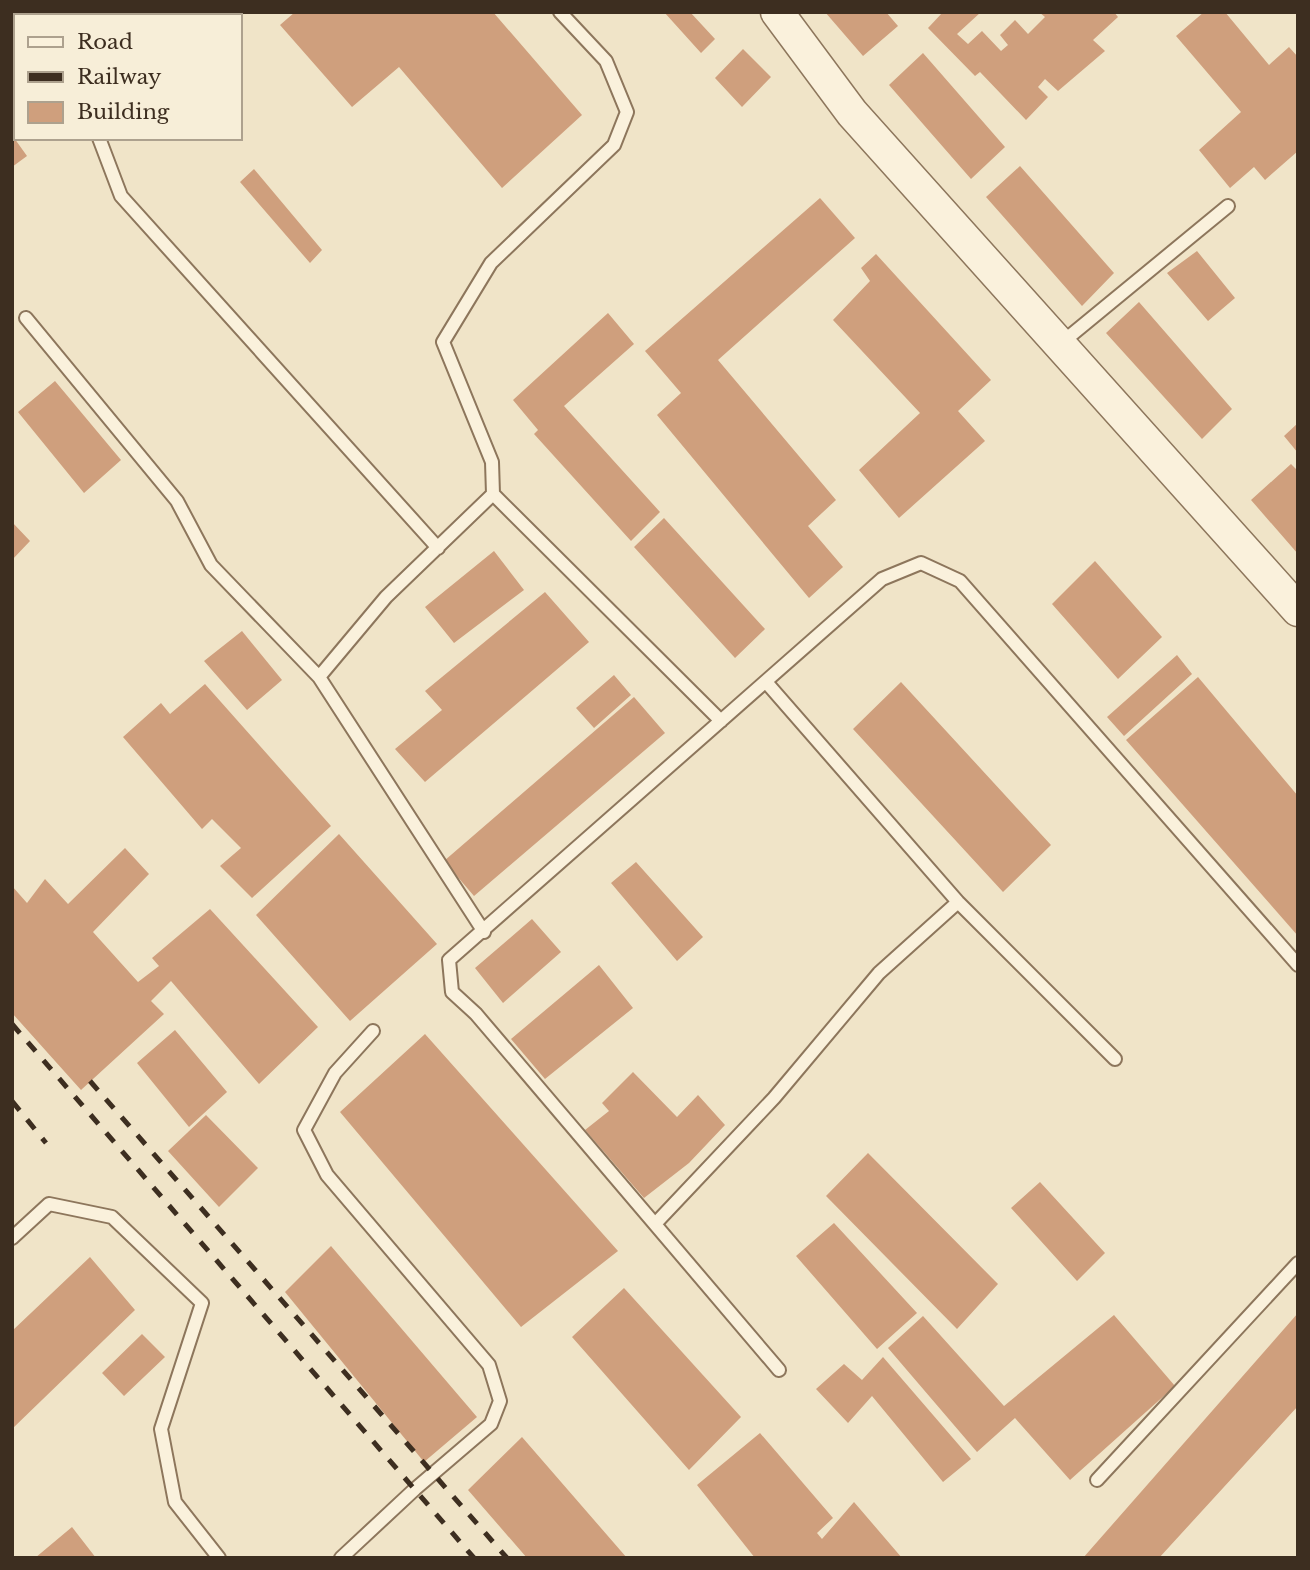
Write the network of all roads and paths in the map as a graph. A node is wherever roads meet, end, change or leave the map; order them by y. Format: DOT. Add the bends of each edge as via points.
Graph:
graph roads {
  1 [pos="560,12"];
  2 [pos="777,12"];
  3 [pos="100,140"];
  4 [pos="1228,206"];
  5 [pos="26,318"];
  6 [pos="1059,345"];
  7 [pos="493,494"];
  8 [pos="438,548"];
  9 [pos="1298,610"];
  10 [pos="319,677"];
  11 [pos="765,682"];
  12 [pos="721,721"];
  13 [pos="958,902"];
  14 [pos="484,932"];
  15 [pos="1298,965"];
  16 [pos="373,1031"];
  17 [pos="1115,1059"];
  18 [pos="655,1224"];
  19 [pos="12,1238"];
  20 [pos="1298,1263"];
  21 [pos="779,1370"];
  22 [pos="1097,1480"];
  23 [pos="219,1558"];
  24 [pos="341,1558"];
  1 -- 7 [label="lane" via="606,61 627,113 614,145 491,263 443,342 492,462"];
  2 -- 6 [label="street" via="852,113"];
  3 -- 8 [label="lane" via="121,196"];
  4 -- 6 [label="lane"];
  5 -- 10 [label="lane" via="177,501 211,565"];
  6 -- 9 [label="street"];
  7 -- 8 [label="lane"];
  7 -- 12 [label="lane"];
  8 -- 10 [label="lane" via="386,597"];
  10 -- 14 [label="lane"];
  11 -- 12 [label="lane"];
  11 -- 13 [label="lane"];
  11 -- 15 [label="lane" via="882,579 921,563 960,581"];
  12 -- 14 [label="lane"];
  13 -- 17 [label="lane"];
  13 -- 18 [label="lane" via="879,973 774,1098"];
  14 -- 18 [label="lane" via="449,960 452,992 476,1014"];
  16 -- 24 [label="lane" via="335,1073 304,1130 327,1175 489,1365 500,1401 491,1424"];
  18 -- 21 [label="lane"];
  19 -- 23 [label="lane" via="49,1204 112,1217 202,1303 161,1429 174,1502"];
  20 -- 22 [label="lane"];
}
